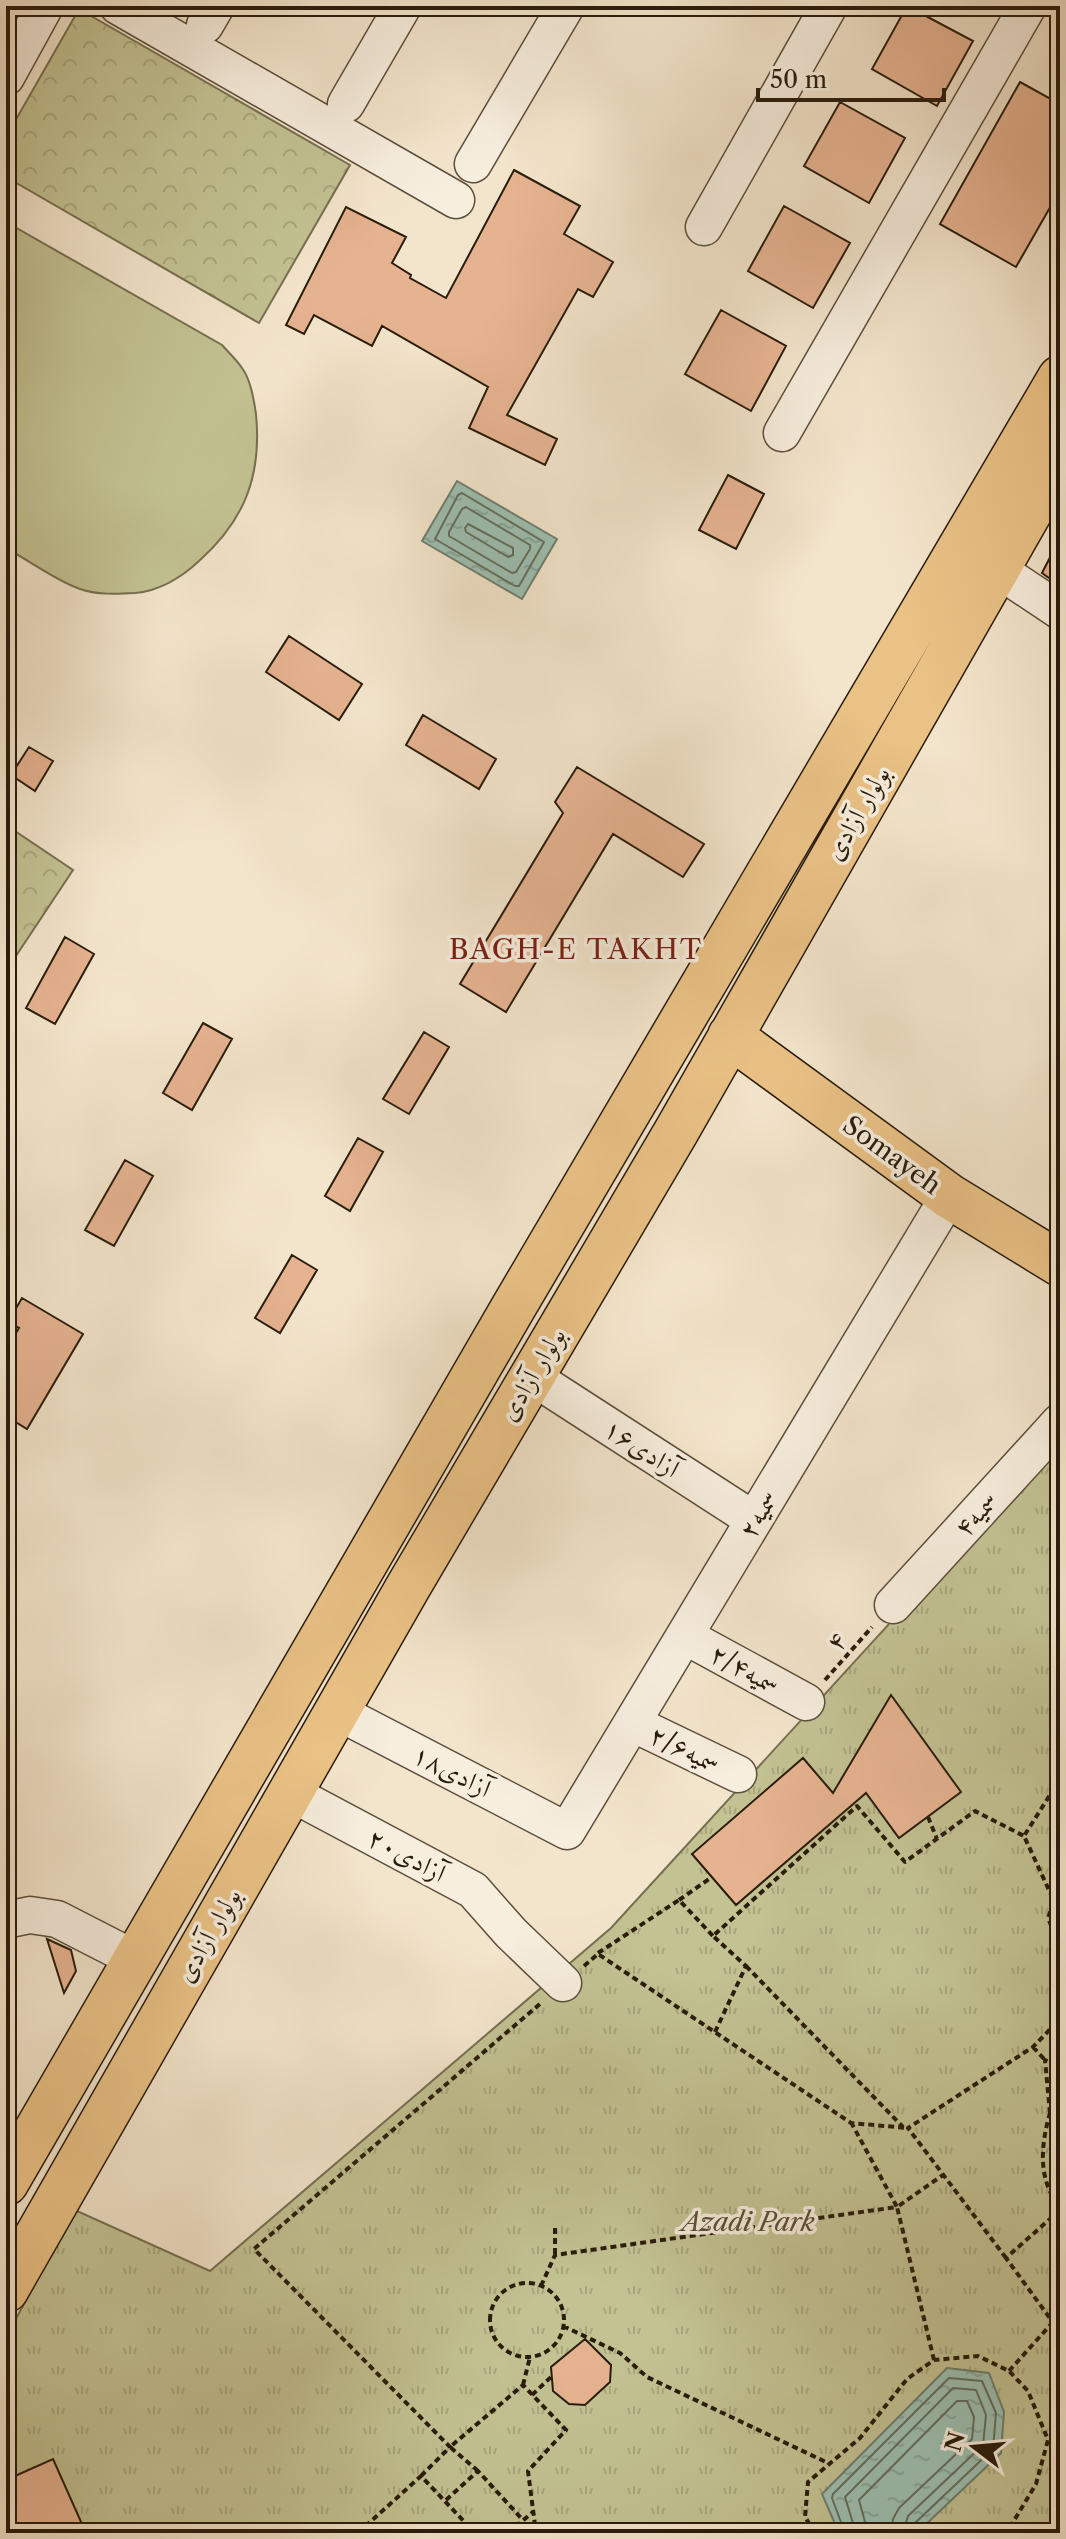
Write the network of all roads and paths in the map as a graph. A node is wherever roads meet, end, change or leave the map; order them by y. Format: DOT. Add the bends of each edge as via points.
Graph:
graph roads {
  1 [pos="45,6"];
  2 [pos="118,6"];
  3 [pos="403,6"];
  4 [pos="566,6"];
  5 [pos="829,6"];
  6 [pos="1028,6"];
  7 [pos="6,77"];
  8 [pos="346,104"];
  9 [pos="473,164"];
  10 [pos="456,200"];
  11 [pos="704,227"];
  12 [pos="1060,378"];
  13 [pos="782,433"];
  14 [pos="1060,459"];
  15 [pos="997,569"];
  16 [pos="1060,611"];
  17 [pos="730,1036"];
  18 [pos="949,1196"];
  19 [pos="1060,1264"];
  20 [pos="513,1308"];
  21 [pos="555,1335"];
  22 [pos="531,1376"];
  23 [pos="1060,1422"];
  24 [pos="754,1520"];
  25 [pos="893,1605"];
  26 [pos="685,1636"];
  27 [pos="806,1702"];
  28 [pos="336,1711"];
  29 [pos="632,1723"];
  30 [pos="738,1774"];
  31 [pos="1060,1779"];
  32 [pos="291,1793"];
  33 [pos="928,1817"];
  34 [pos="567,1831"];
  35 [pos="1024,1836"];
  36 [pos="937,1839"];
  37 [pos="712,1877"];
  38 [pos="679,1900"];
  39 [pos="1057,1902"];
  40 [pos="1060,1919"];
  41 [pos="6,1920"];
  42 [pos="713,1936"];
  43 [pos="1060,1947"];
  44 [pos="598,1954"];
  45 [pos="135,1959"];
  46 [pos="746,1966"];
  47 [pos="563,1983"];
  48 [pos="1060,2019"];
  49 [pos="715,2032"];
  50 [pos="1033,2047"];
  51 [pos="1045,2060"];
  52 [pos="1060,2066"];
  53 [pos="1050,2113"];
  54 [pos="1060,2116"];
  55 [pos="851,2123"];
  56 [pos="905,2128"];
  57 [pos="943,2175"];
  58 [pos="6,2183"];
  59 [pos="897,2207"];
  60 [pos="1060,2209"];
  61 [pos="555,2228"];
  62 [pos="555,2255"];
  63 [pos="1006,2258"];
  64 [pos="541,2286"];
  65 [pos="6,2290"];
  66 [pos="1053,2322"];
  67 [pos="563,2326"];
  68 [pos="1060,2332"];
  69 [pos="530,2357"];
  70 [pos="934,2360"];
  71 [pos="1009,2371"];
  72 [pos="552,2376"];
  73 [pos="523,2385"];
  74 [pos="532,2395"];
  75 [pos="450,2447"];
  76 [pos="830,2464"];
  77 [pos="478,2471"];
  78 [pos="421,2476"];
  79 [pos="445,2501"];
  80 [pos="533,2512"];
  81 [pos="522,2519"];
  82 [pos="358,2533"];
  83 [pos="475,2533"];
  84 [pos="508,2533"];
  85 [pos="536,2533"];
  86 [pos="815,2533"];
  87 [pos="998,2533"];
  1 -- 7 [label="street"];
  2 -- 10 [label="street"];
  3 -- 8 [label="street"];
  4 -- 9 [label="street"];
  5 -- 11 [label="street"];
  6 -- 13 [label="street"];
  12 -- 20 [label="main road, بولوار آزادی"];
  14 -- 15 [label="main road, بولوار آزادی"];
  15 -- 16 [label="street"];
  15 -- 17 [label="main road, بولوار آزادی"];
  17 -- 18 [label="main road, Somayeh"];
  17 -- 21 [label="main road, بولوار آزادی"];
  18 -- 19 [label="main road, Somayeh"];
  18 -- 24 [label="street, ۲سمیه"];
  20 -- 21 [label="main road"];
  20 -- 45 [label="main road, بولوار آزادی"];
  21 -- 22 [label="main road, بولوار آزادی"];
  22 -- 24 [label="street, آزادی۱۶"];
  22 -- 28 [label="main road, بولوار آزادی"];
  23 -- 25 [label="street, سمیه۴"];
  24 -- 26 [label="street, ۲سمیه"];
  25 -- 27 [label="path, ۴"];
  26 -- 27 [label="street, سمیه۲/۴"];
  26 -- 29 [label="street, ۲سمیه"];
  28 -- 32 [label="main road, بولوار آزادی"];
  28 -- 34 [label="street, آزادی۱۸"];
  29 -- 30 [label="street, سمیه۲/۶"];
  29 -- 34 [label="street, ۲سمیه"];
  31 -- 35 [label="path"];
  32 -- 47 [label="street, آزادی۲۰" via="473,1890"];
  32 -- 65 [label="main road, بولوار آزادی"];
  33 -- 36 [label="path"];
  35 -- 36 [label="path" via="975,1811"];
  35 -- 39 [label="path"];
  36 -- 42 [label="path" via="905,1862 857,1806"];
  37 -- 38 [label="path"];
  38 -- 42 [label="path"];
  38 -- 44 [label="path"];
  39 -- 40 [label="path"];
  39 -- 43 [label="path" via="1048,1918"];
  41 -- 45 [label="street" via="30,1915 57,1919"];
  42 -- 46 [label="path"];
  44 -- 47 [label="path"];
  44 -- 49 [label="path"];
  45 -- 58 [label="main road, بولوار آزادی"];
  46 -- 49 [label="path"];
  46 -- 56 [label="path"];
  47 -- 75 [label="path" via="254,2249"];
  48 -- 50 [label="path"];
  49 -- 55 [label="path"];
  50 -- 51 [label="path"];
  50 -- 56 [label="path"];
  51 -- 52 [label="path"];
  51 -- 53 [label="path"];
  53 -- 54 [label="path"];
  53 -- 60 [label="path" via="1042,2157 1046,2182"];
  55 -- 56 [label="path"];
  55 -- 59 [label="path"];
  56 -- 57 [label="path"];
  57 -- 59 [label="path"];
  57 -- 63 [label="path"];
  59 -- 62 [label="path"];
  59 -- 70 [label="path"];
  60 -- 63 [label="path"];
  61 -- 62 [label="path"];
  62 -- 64 [label="path"];
  63 -- 66 [label="path"];
  64 -- 67 [label="path" via="559,2302"];
  64 -- 69 [label="path" via="528,2283 505,2290 491,2309 498,2344"];
  66 -- 68 [label="path"];
  66 -- 71 [label="path"];
  67 -- 69 [label="path" via="552,2347"];
  67 -- 76 [label="path" via="620,2353 647,2377"];
  69 -- 73 [label="path"];
  70 -- 71 [label="path" via="978,2356"];
  70 -- 76 [label="path" via="907,2379 860,2438"];
  71 -- 87 [label="path" via="1028,2391 1048,2440 1036,2484 1012,2524"];
  72 -- 74 [label="path"];
  73 -- 74 [label="path"];
  73 -- 75 [label="path"];
  74 -- 80 [label="path" via="566,2430 528,2471"];
  75 -- 77 [label="path"];
  75 -- 78 [label="path"];
  76 -- 86 [label="path" via="808,2482 805,2517"];
  77 -- 79 [label="path"];
  77 -- 81 [label="path"];
  78 -- 79 [label="path"];
  78 -- 82 [label="path"];
  79 -- 83 [label="path"];
  80 -- 81 [label="path"];
  80 -- 85 [label="path"];
  81 -- 84 [label="path"];
}
